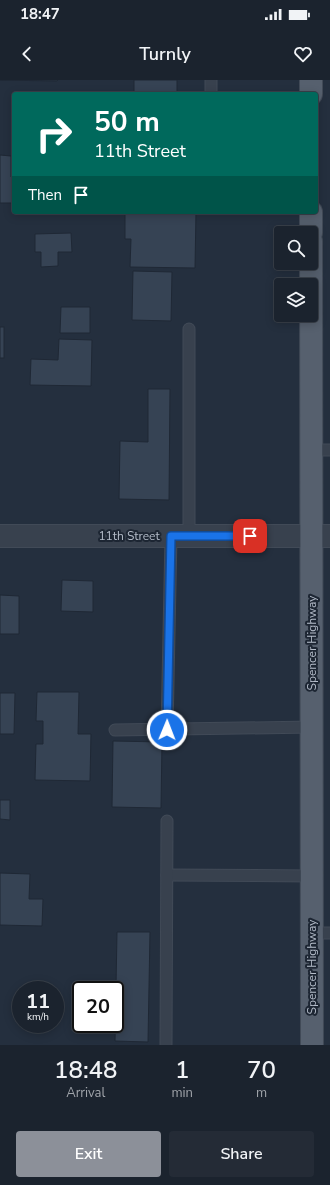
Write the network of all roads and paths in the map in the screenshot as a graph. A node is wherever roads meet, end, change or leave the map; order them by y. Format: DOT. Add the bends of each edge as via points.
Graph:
graph roads {
  1 [pos="211,80"];
  2 [pos="311,80"];
  3 [pos="211,92"];
  4 [pos="311,92"];
  5 [pos="311,214"];
  6 [pos="311,226"];
  7 [pos="312,270"];
  8 [pos="188,329"];
  9 [pos="321,450"];
  10 [pos="0,536"];
  11 [pos="180,536"];
  12 [pos="321,536"];
  13 [pos="312,727"];
  14 [pos="115,730"];
  15 [pos="167,730"];
  16 [pos="167,821"];
  17 [pos="166,875"];
  18 [pos="312,876"];
  19 [pos="321,933"];
  20 [pos="166,1045"];
  21 [pos="312,1045"];
  1 -- 3 [label="lane"];
  2 -- 4 [label="main road"];
  5 -- 6 [label="main road"];
  7 -- 9 [label="main road, Spencer Highway"];
  8 -- 11 [label="lane"];
  9 -- 12 [label="main road, Spencer Highway"];
  10 -- 11 [label="street, 11th Street"];
  11 -- 12 [label="street, 11th Street"];
  11 -- 15 [label="lane"];
  12 -- 13 [label="main road, Spencer Highway"];
  13 -- 15 [label="lane"];
  13 -- 18 [label="main road, Spencer Highway"];
  14 -- 15 [label="lane"];
  16 -- 17 [label="lane"];
  17 -- 18 [label="lane"];
  17 -- 20 [label="lane"];
  18 -- 19 [label="main road, Spencer Highway"];
  19 -- 21 [label="main road, Spencer Highway"];
}
